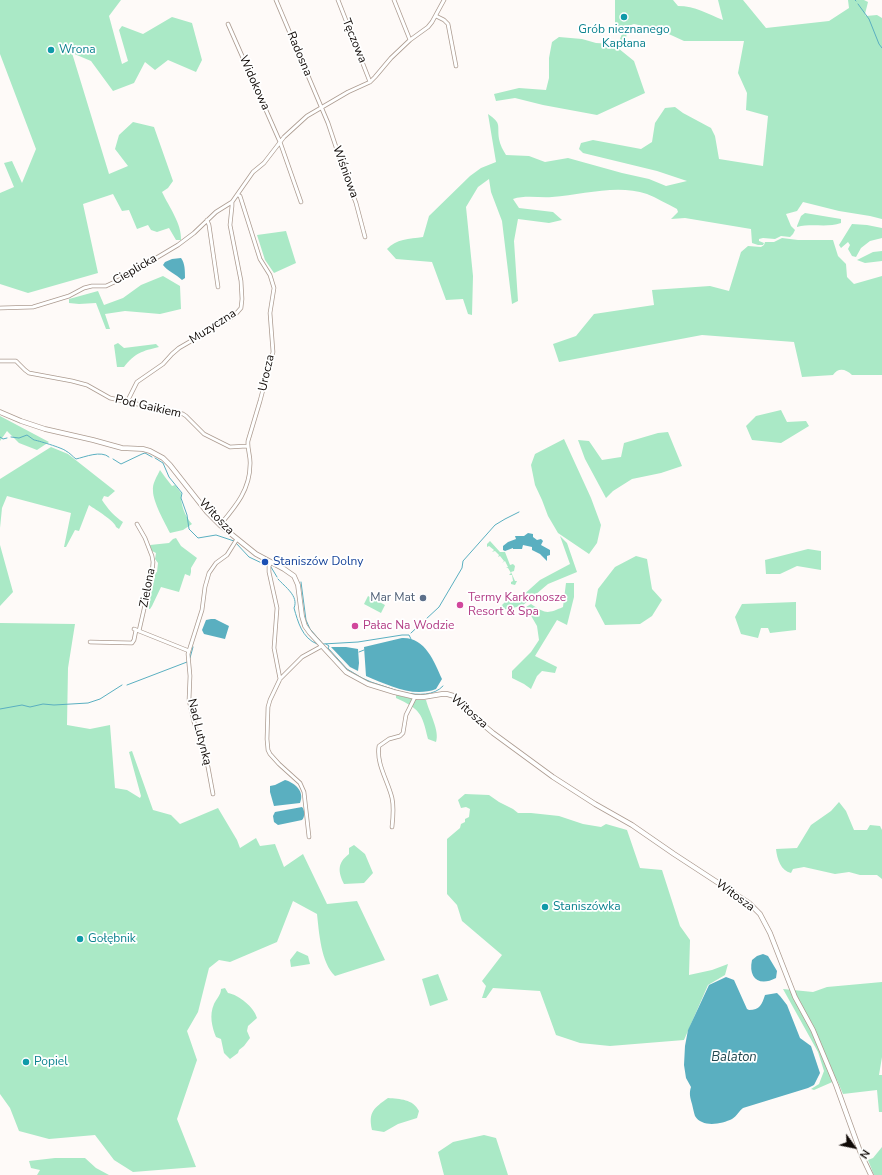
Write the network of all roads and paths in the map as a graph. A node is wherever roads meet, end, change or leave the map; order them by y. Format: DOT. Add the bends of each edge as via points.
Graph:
graph roads {
  1 [pos="276,0"];
  2 [pos="338,0"];
  3 [pos="394,0"];
  4 [pos="444,0"];
  5 [pos="436,16"];
  6 [pos="228,24"];
  7 [pos="410,40"];
  8 [pos="456,66"];
  9 [pos="370,82"];
  10 [pos="322,108"];
  11 [pos="280,142"];
  12 [pos="238,195"];
  13 [pos="232,202"];
  14 [pos="301,202"];
  15 [pos="207,220"];
  16 [pos="365,237"];
  17 [pos="218,287"];
  18 [pos="0,308"];
  19 [pos="0,361"];
  20 [pos="127,402"];
  21 [pos="0,412"];
  22 [pos="247,446"];
  23 [pos="137,524"];
  24 [pos="220,525"];
  25 [pos="237,539"];
  26 [pos="271,563"];
  27 [pos="136,630"];
  28 [pos="90,642"];
  29 [pos="322,646"];
  30 [pos="189,651"];
  31 [pos="280,679"];
  32 [pos="415,697"];
  33 [pos="213,794"];
  34 [pos="392,827"];
  35 [pos="309,837"];
  36 [pos="871,1175"];
  1 -- 10 [label="street, Radosna"];
  2 -- 9 [label="street, Tęczowa"];
  3 -- 7 [label="street"];
  4 -- 5 [label="street"];
  5 -- 7 [label="street" via="428,27"];
  5 -- 8 [label="street" via="448,24"];
  6 -- 11 [label="street, Widokowa"];
  7 -- 9 [label="street"];
  9 -- 10 [label="street, Cieplicka"];
  10 -- 11 [label="street, Cieplicka" via="307,116"];
  10 -- 16 [label="street, Wiśniowa" via="356,203"];
  11 -- 12 [label="street, Cieplicka" via="253,172"];
  11 -- 14 [label="street, Widokowa"];
  12 -- 13 [label="street, Cieplicka"];
  12 -- 22 [label="street, Urocza" via="260,259 270,275 274,288 270,313 273,352"];
  13 -- 15 [label="street, Cieplicka"];
  13 -- 20 [label="street, Muzyczna" via="230,225 241,281 241,308 234,316 179,348 163,364 143,377 135,385"];
  15 -- 17 [label="street"];
  15 -- 18 [label="street, Cieplicka" via="178,244 112,284 84,288 69,296 33,307"];
  19 -- 20 [label="street, Pod Gaikiem" via="16,361 29,373 77,382 105,396"];
  20 -- 22 [label="street, Pod Gaikiem" via="183,414 203,433 228,446"];
  21 -- 24 [label="street, Witosza" via="46,429 122,448 143,449 155,453 170,465"];
  22 -- 24 [label="street, Urocza" via="250,465 247,484 241,499"];
  23 -- 27 [label="street, Zielona" via="146,538 153,562"];
  24 -- 25 [label="street, Witosza"];
  25 -- 26 [label="street, Witosza"];
  25 -- 30 [label="street, Nad Lutynką" via="227,555 216,563 209,573 204,587 202,610"];
  26 -- 29 [label="street, Witosza" via="294,576 298,582 305,626"];
  26 -- 31 [label="street" via="269,572 277,608 274,648"];
  27 -- 28 [label="street, Zielona" via="134,640 130,643"];
  27 -- 30 [label="street"];
  29 -- 31 [label="street" via="302,657"];
  29 -- 32 [label="street, Witosza" via="346,672 359,680"];
  30 -- 33 [label="street, Nad Lutynką" via="189,700 208,766"];
  31 -- 35 [label="street" via="269,704 268,750 272,757 300,783 304,792"];
  32 -- 34 [label="street" via="406,715 403,733 379,746 380,765 392,799"];
  32 -- 36 [label="street, Witosza" via="442,694 454,696 493,734 553,777 632,825 749,903 760,914 795,997 813,1030"];
}
